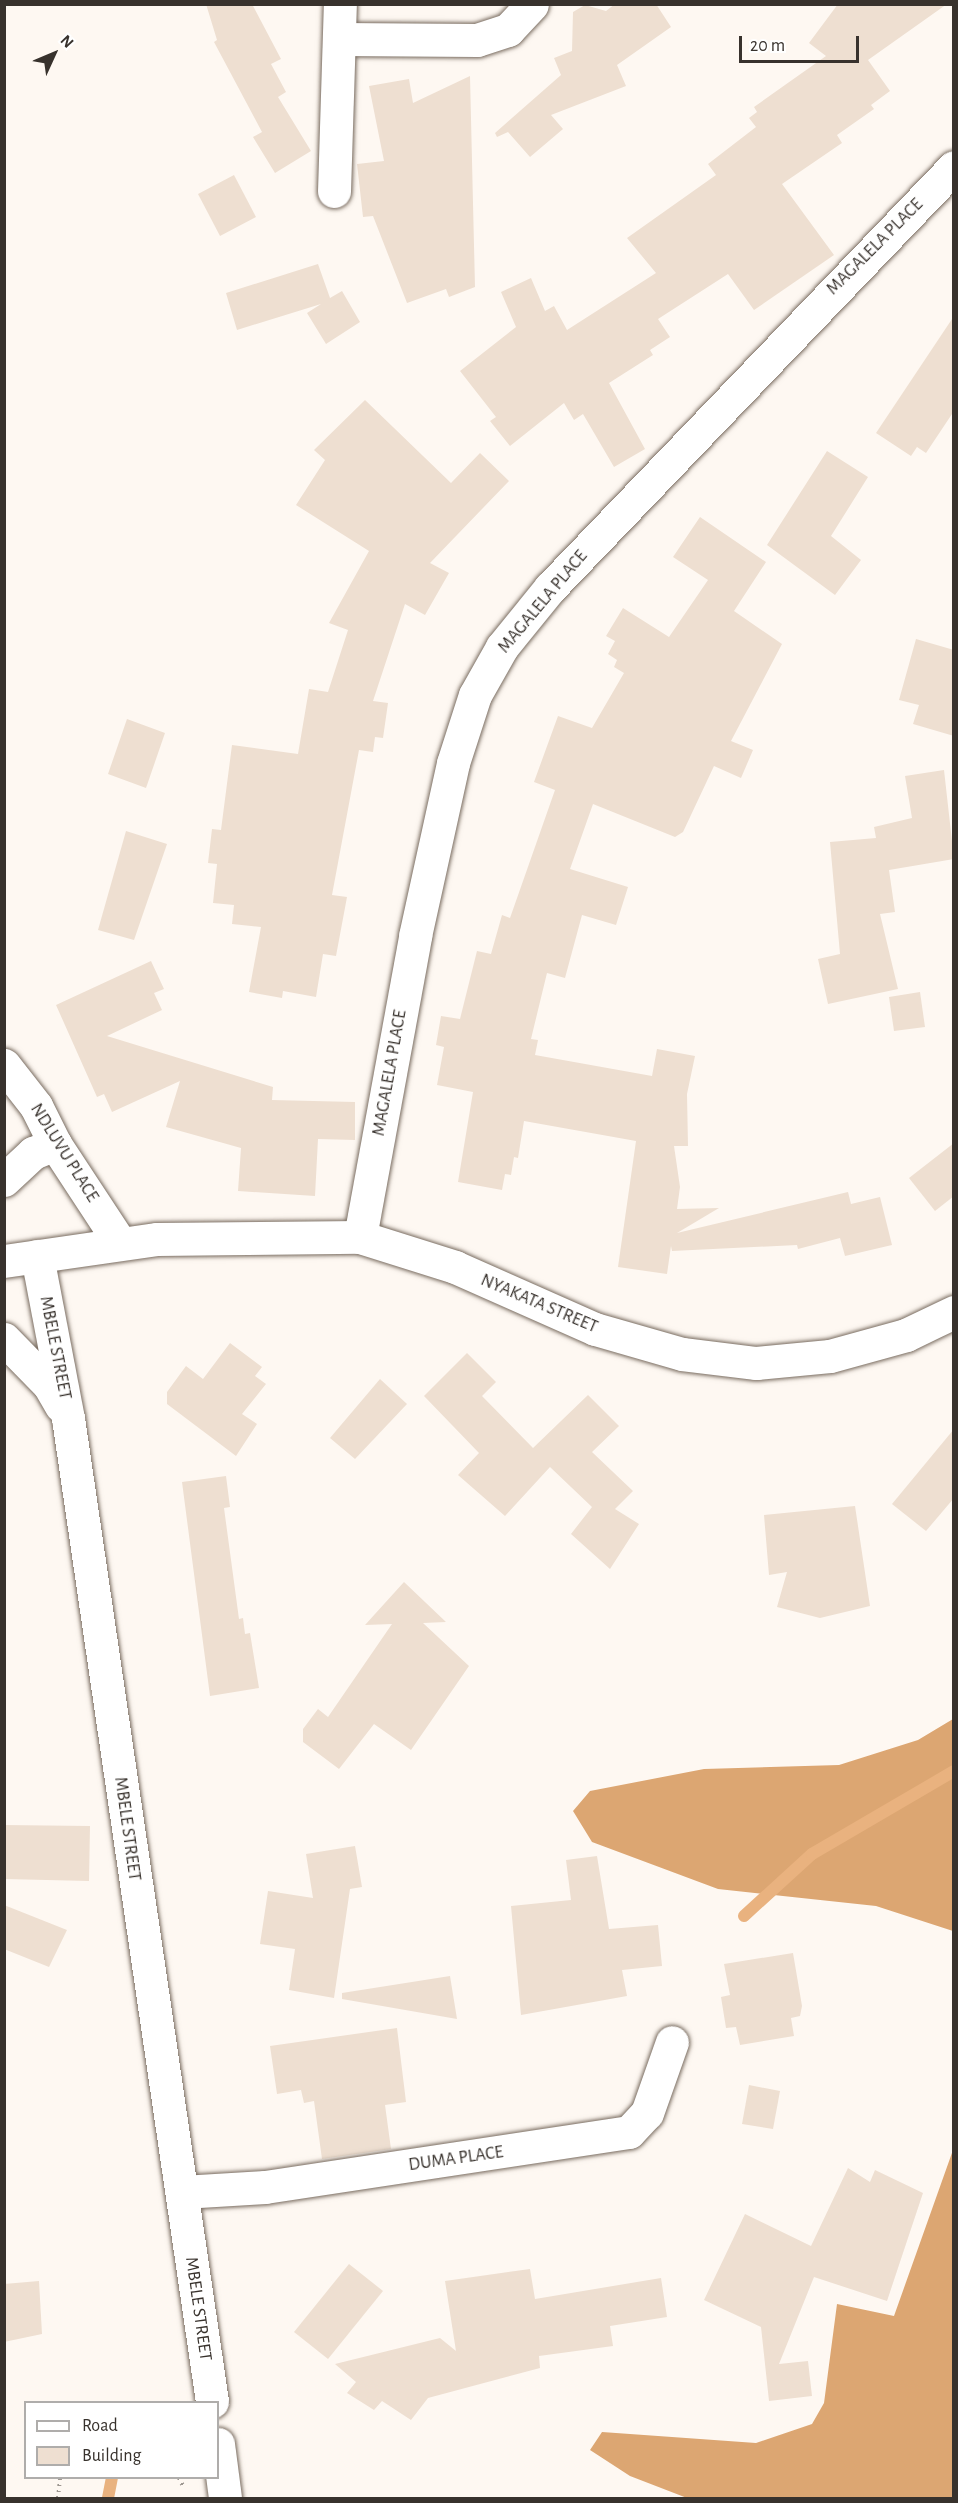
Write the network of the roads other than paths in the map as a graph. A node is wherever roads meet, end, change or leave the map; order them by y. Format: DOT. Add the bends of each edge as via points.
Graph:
graph roads {
  1 [pos="340,4"];
  2 [pos="532,4"];
  3 [pos="340,39"];
  4 [pos="954,167"];
  5 [pos="334,191"];
  6 [pos="4,1065"];
  7 [pos="55,1144"];
  8 [pos="4,1180"];
  9 [pos="360,1237"];
  10 [pos="120,1243"];
  11 [pos="37,1256"];
  12 [pos="4,1260"];
  13 [pos="954,1312"];
  14 [pos="4,1339"];
  15 [pos="68,1418"];
  16 [pos="672,2042"];
  17 [pos="182,2193"];
  18 [pos="212,2401"];
  19 [pos="219,2452"];
  20 [pos="225,2499"];
  1 -- 3 [label="street"];
  2 -- 3 [label="street" via="508,30 477,40"];
  3 -- 5 [label="street"];
  4 -- 9 [label="street, MAGALELA PLACE" via="567,571 501,647 475,695 453,763 415,936"];
  6 -- 7 [label="street, NDLUVU PLACE" via="36,1106"];
  7 -- 8 [label="street" via="33,1153"];
  7 -- 10 [label="street, NDLUVU PLACE"];
  9 -- 10 [label="street, NYAKATA STREET"];
  9 -- 13 [label="street, NYAKATA STREET" via="455,1268 595,1329 693,1356 756,1363 830,1356 906,1335"];
  10 -- 11 [label="street, NYAKATA STREET"];
  11 -- 12 [label="street, NYAKATA STREET"];
  11 -- 15 [label="street, MBELE STREET"];
  14 -- 15 [label="street" via="49,1385"];
  15 -- 17 [label="street, MBELE STREET"];
  16 -- 17 [label="street, DUMA PLACE" via="647,2113 629,2132 591,2141 265,2187"];
  17 -- 18 [label="street, MBELE STREET"];
  19 -- 20 [label="street"];
}
